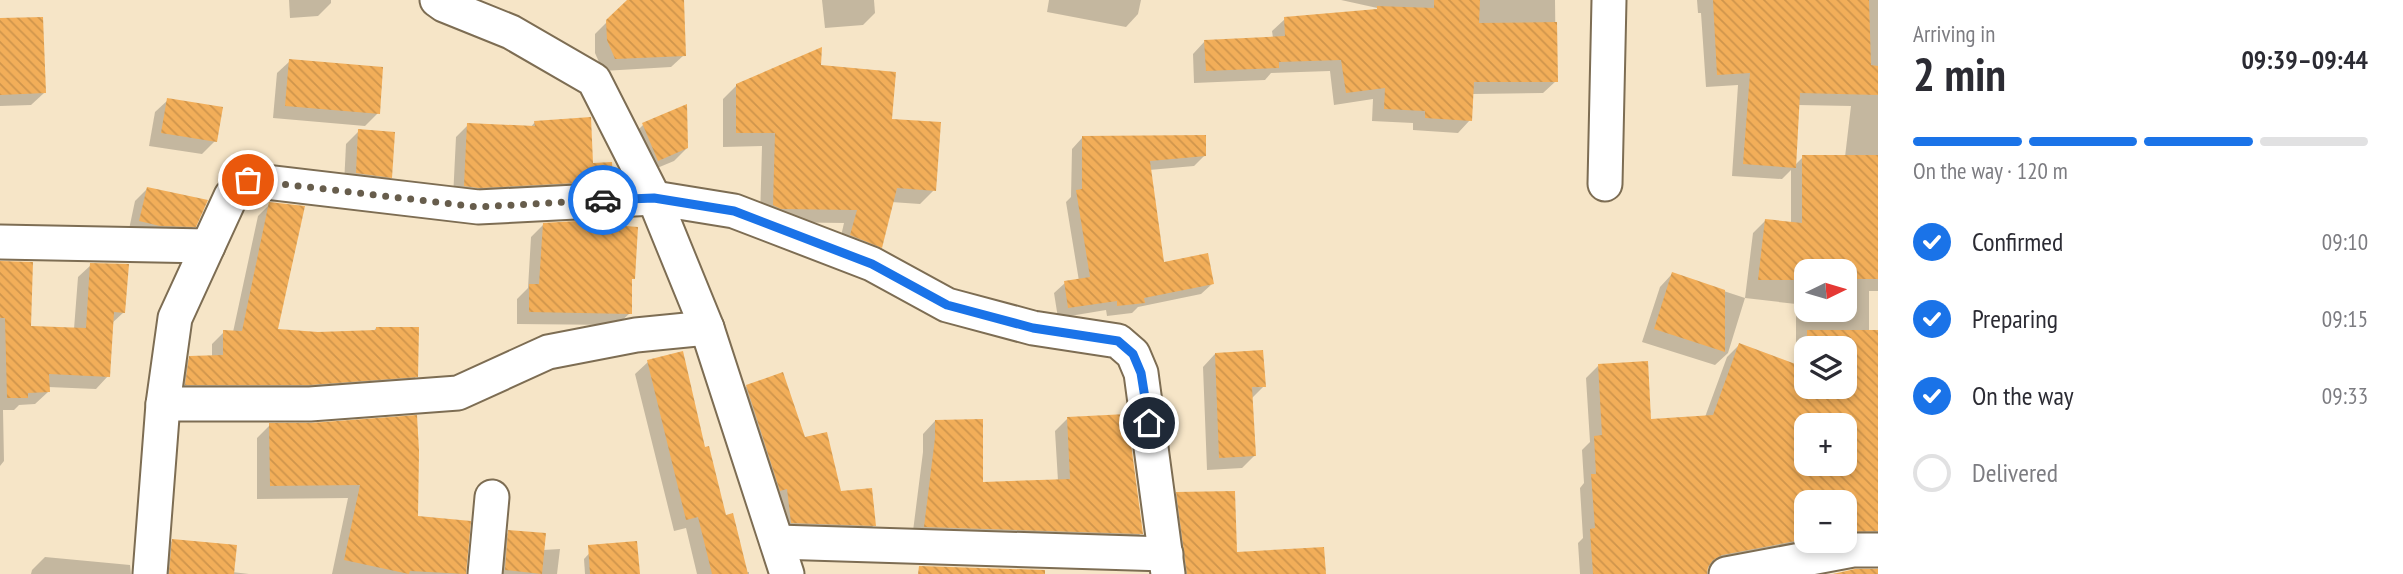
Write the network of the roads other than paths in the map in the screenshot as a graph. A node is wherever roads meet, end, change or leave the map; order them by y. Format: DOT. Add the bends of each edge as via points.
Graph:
graph roads {
  1 [pos="438,0"];
  2 [pos="1609,0"];
  3 [pos="1605,184"];
  4 [pos="654,198"];
  5 [pos="0,242"];
  6 [pos="208,246"];
  7 [pos="708,328"];
  8 [pos="163,404"];
  9 [pos="492,497"];
  10 [pos="777,542"];
  11 [pos="1878,550"];
  12 [pos="1167,564"];
  13 [pos="150,574"];
  14 [pos="485,574"];
  15 [pos="787,574"];
  16 [pos="1726,574"];
  1 -- 4 [label="street" via="512,32 594,80"];
  2 -- 3 [label="street"];
  4 -- 6 [label="street" via="478,207 248,180 231,195"];
  4 -- 7 [label="street"];
  4 -- 12 [label="street" via="734,211 872,264 947,305 1033,328 1118,341 1133,354 1141,373"];
  5 -- 6 [label="street"];
  6 -- 8 [label="street" via="176,318"];
  7 -- 8 [label="street" via="636,335 548,352 458,393 310,404"];
  7 -- 10 [label="street"];
  8 -- 13 [label="street"];
  9 -- 14 [label="street"];
  10 -- 12 [label="street"];
  10 -- 15 [label="street"];
  11 -- 16 [label="street" via="1853,550"];
}
